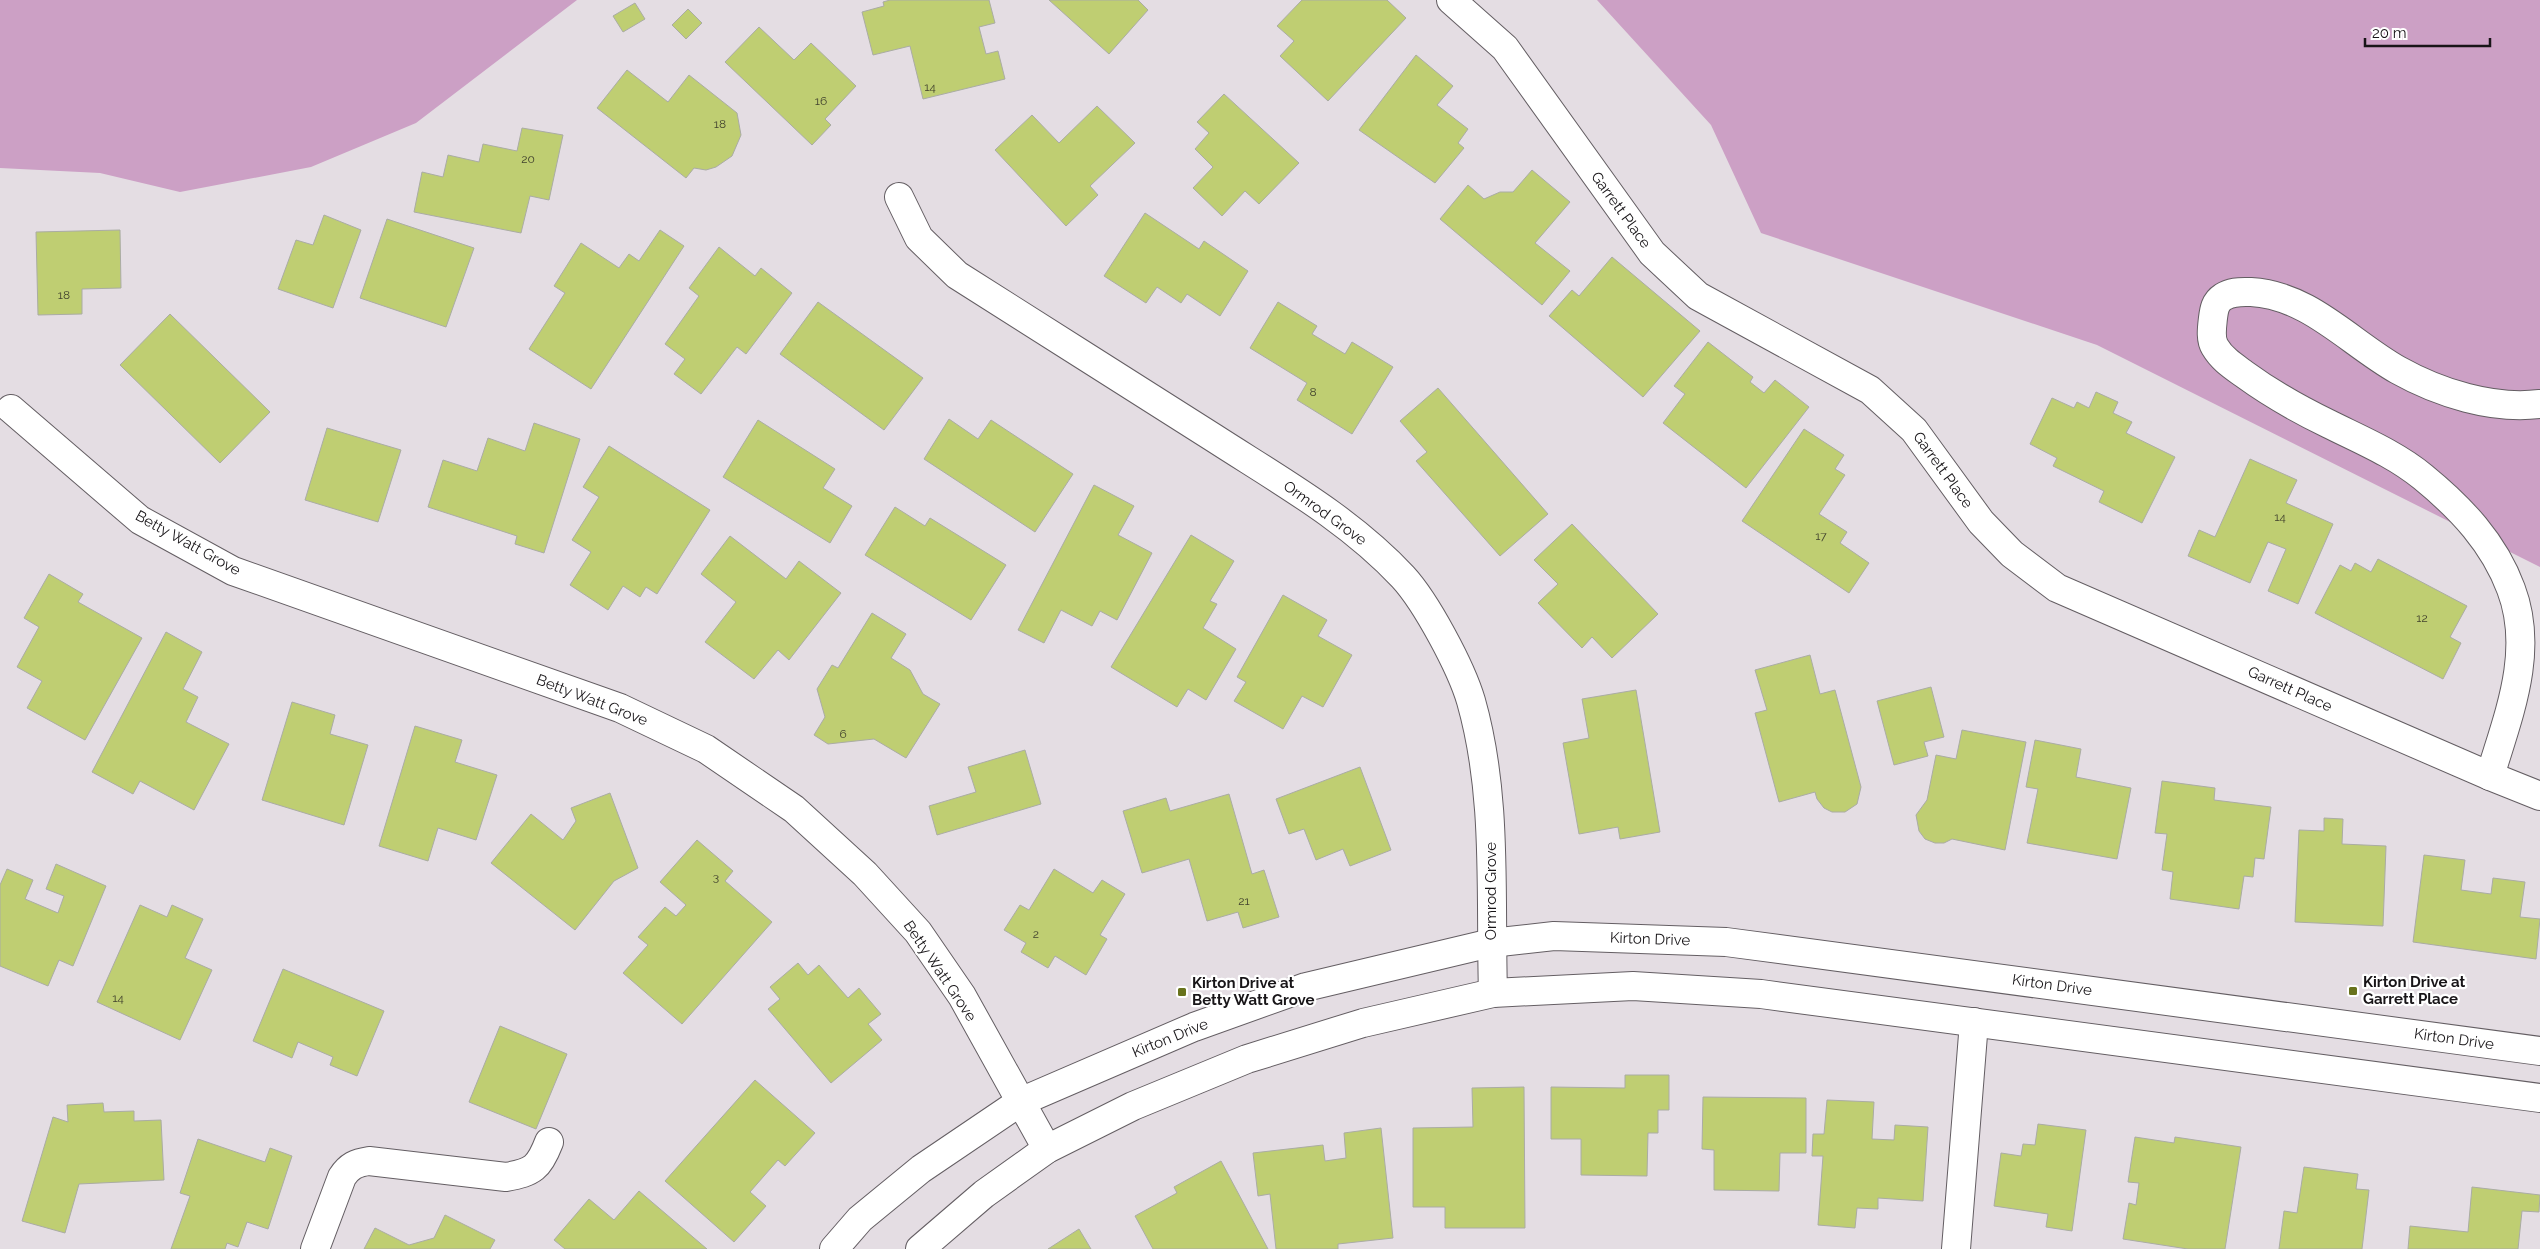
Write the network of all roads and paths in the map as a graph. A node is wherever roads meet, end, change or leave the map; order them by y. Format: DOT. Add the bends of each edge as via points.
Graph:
graph roads {
  1 [pos="1451,0"];
  2 [pos="899,197"];
  3 [pos="2540,404"];
  4 [pos="11,409"];
  5 [pos="2490,776"];
  6 [pos="2540,796"];
  7 [pos="1491,943"];
  8 [pos="1493,993"];
  9 [pos="1974,1022"];
  10 [pos="2540,1051"];
  11 [pos="2540,1098"];
  12 [pos="1020,1102"];
  13 [pos="549,1142"];
  14 [pos="1047,1149"];
  15 [pos="315,1249"];
  16 [pos="834,1249"];
  17 [pos="920,1249"];
  18 [pos="1956,1249"];
  1 -- 5 [label="street, Garrett Place" via="1505,48 1652,253 1698,296 1870,390 1914,430 1981,522 2012,554 2057,588"];
  2 -- 7 [label="street, Ormrod Grove" via="919,238 957,275 1302,494 1361,537 1404,578 1440,633 1470,699 1487,780"];
  3 -- 5 [label="street" via="2518,407 2457,395 2398,370 2311,311 2269,293 2236,291 2221,297 2214,308 2213,344 2223,359 2257,384 2327,424 2374,444 2422,476 2462,512 2489,544 2512,590 2522,635 2518,681"];
  4 -- 12 [label="street, Betty Watt Grove" via="140,520 234,571 620,708 706,749 786,804 865,874 918,932 962,996"];
  5 -- 6 [label="street, Garrett Place"];
  7 -- 8 [label="street, Ormrod Grove"];
  7 -- 10 [label="street, Kirton Drive" via="1554,936 1726,942"];
  7 -- 12 [label="street, Kirton Drive" via="1306,987 1194,1027"];
  8 -- 9 [label="street" via="1633,986 1762,994"];
  8 -- 14 [label="street" via="1363,1022 1247,1059 1133,1106"];
  9 -- 11 [label="street"];
  9 -- 18 [label="street"];
  12 -- 14 [label="street, Betty Watt Grove"];
  12 -- 16 [label="street, Kirton Drive" via="921,1169 860,1219"];
  13 -- 15 [label="street" via="536,1167 506,1177 369,1161 358,1163 348,1168 342,1177"];
  14 -- 17 [label="street" via="984,1194"];
}
